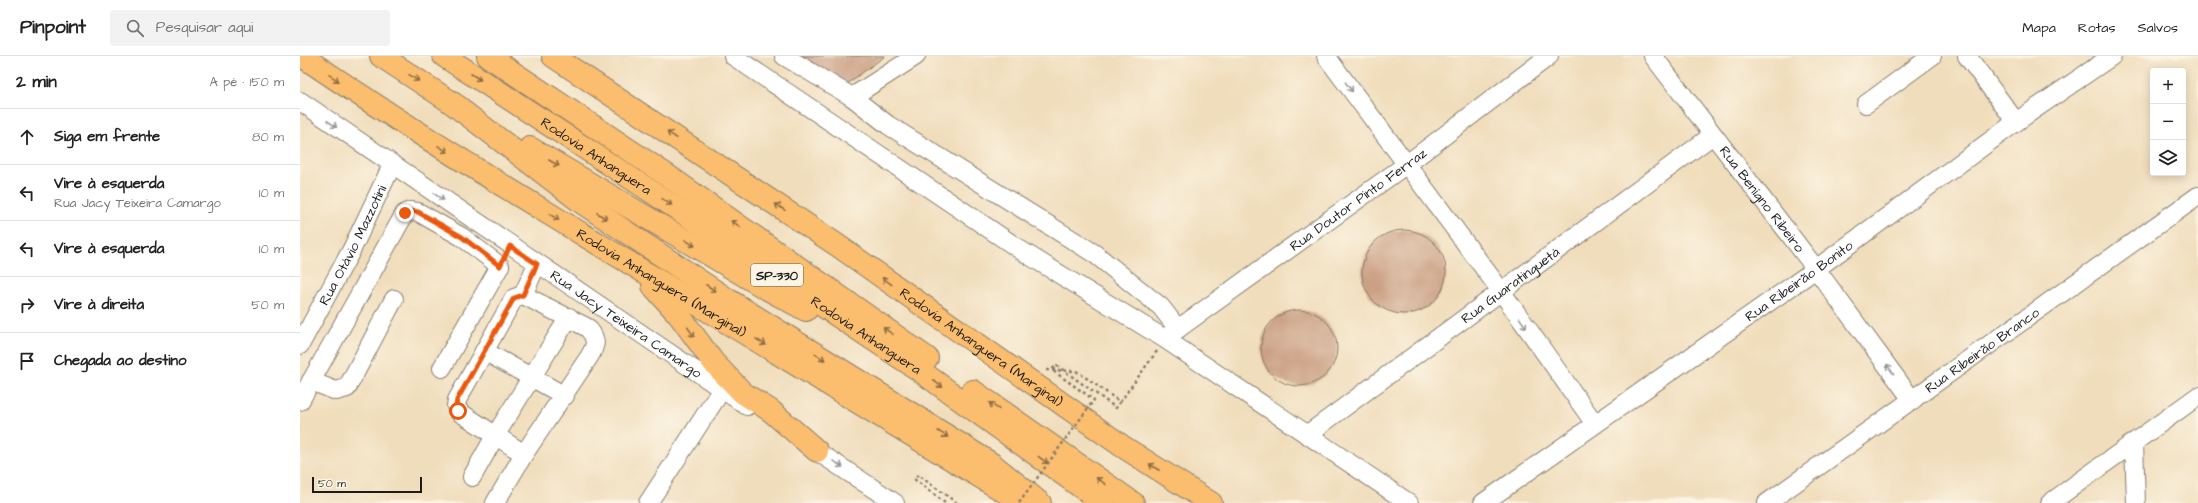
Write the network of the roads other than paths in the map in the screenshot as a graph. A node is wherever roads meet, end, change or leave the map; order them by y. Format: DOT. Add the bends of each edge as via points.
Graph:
graph roads {
  1 [pos="302,56"];
  2 [pos="381,56"];
  3 [pos="444,56"];
  4 [pos="488,56"];
  5 [pos="553,56"];
  6 [pos="734,56"];
  7 [pos="784,56"];
  8 [pos="916,56"];
  9 [pos="1326,56"];
  10 [pos="1549,56"];
  11 [pos="1653,56"];
  12 [pos="1932,56"];
  13 [pos="1967,56"];
  14 [pos="2112,56"];
  15 [pos="852,97"];
  16 [pos="448,100"];
  17 [pos="300,102"];
  18 [pos="1866,104"];
  19 [pos="2016,122"];
  20 [pos="1713,136"];
  21 [pos="1407,164"];
  22 [pos="392,165"];
  23 [pos="2198,196"];
  24 [pos="510,246"];
  25 [pos="627,262"];
  26 [pos="537,264"];
  27 [pos="500,266"];
  28 [pos="1816,269"];
  29 [pos="1501,292"];
  30 [pos="523,295"];
  31 [pos="394,298"];
  32 [pos="569,317"];
  33 [pos="1172,334"];
  34 [pos="300,345"];
  35 [pos="484,351"];
  36 [pos="442,368"];
  37 [pos="919,370"];
  38 [pos="531,378"];
  39 [pos="311,381"];
  40 [pos="722,389"];
  41 [pos="565,396"];
  42 [pos="2198,396"];
  43 [pos="300,401"];
  44 [pos="1913,401"];
  45 [pos="1595,424"];
  46 [pos="1308,434"];
  47 [pos="495,436"];
  48 [pos="2134,443"];
  49 [pos="817,451"];
  50 [pos="524,454"];
  51 [pos="472,477"];
  52 [pos="1183,486"];
  53 [pos="886,500"];
  54 [pos="495,503"];
  55 [pos="648,503"];
  56 [pos="1023,503"];
  57 [pos="1040,503"];
  58 [pos="1103,503"];
  59 [pos="1133,503"];
  60 [pos="1205,503"];
  61 [pos="1211,503"];
  62 [pos="1409,503"];
  63 [pos="1483,503"];
  64 [pos="1767,503"];
  65 [pos="2050,503"];
  66 [pos="2136,503"];
  1 -- 25 [label="highway, Rodovia Anhanguera (Marginal), one-way" via="374,106"];
  2 -- 16 [label="highway, one-way"];
  3 -- 37 [label="highway, Rodovia Anhanguera / SP-330, one-way"];
  59 -- 4 [label="highway, Rodovia Anhanguera / SP-330, one-way" via="671,178"];
  52 -- 5 [label="highway, Rodovia Anhanguera (Marginal), one-way" via="1122,446 837,245"];
  6 -- 33 [label="street" via="1022,251"];
  7 -- 15 [label="street"];
  8 -- 15 [label="street"];
  9 -- 21 [label="street, one-way"];
  10 -- 21 [label="street, Rua Doutor Pinto Ferraz"];
  11 -- 20 [label="street, Rua Benígno Ribeiro"];
  12 -- 18 [label="street"];
  13 -- 19 [label="street"];
  14 -- 19 [label="street, Rua Ribeirão Bonito"];
  15 -- 33 [label="street" via="888,125 1095,254 1161,307"];
  16 -- 37 [label="highway, one-way" via="762,286"];
  16 -- 57 [label="highway, one-way" via="581,202 734,303 992,464"];
  17 -- 22 [label="street, Rua Jacy Teixeira Camargo, one-way"];
  19 -- 28 [label="street, Rua Ribeirão Bonito"];
  20 -- 28 [label="street, Rua Benígno Ribeiro"];
  20 -- 29 [label="street, Rua Guaratinguetá"];
  21 -- 29 [label="street"];
  21 -- 33 [label="street, Rua Doutor Pinto Ferraz"];
  22 -- 24 [label="street, Rua Jacy Teixeira Camargo, one-way"];
  22 -- 34 [label="street, Rua Otávio Mazzotini" via="352,249"];
  23 -- 44 [label="street, Rua Ribeirão Branco"];
  24 -- 26 [label="street, Rua Jacy Teixeira Camargo"];
  24 -- 27 [label="street"];
  25 -- 49 [label="highway, one-way" via="660,292 714,363 743,393 771,411"];
  25 -- 56 [label="highway, Rodovia Anhanguera (Marginal), one-way" via="865,404"];
  26 -- 30 [label="street"];
  26 -- 40 [label="street, Rua Jacy Teixeira Camargo"];
  27 -- 36 [label="street"];
  27 -- 39 [label="street" via="462,237 418,212 405,213"];
  44 -- 28 [label="street, Rua Benígno Ribeiro, one-way"];
  28 -- 45 [label="street, Rua Ribeirão Bonito"];
  29 -- 45 [label="street, one-way"];
  29 -- 46 [label="street, Rua Guaratinguetá"];
  30 -- 32 [label="street"];
  30 -- 35 [label="street" via="514,298"];
  31 -- 39 [label="street" via="347,388 336,391"];
  32 -- 38 [label="street"];
  32 -- 41 [label="street" via="588,328 595,337 595,343 594,349"];
  33 -- 46 [label="street"];
  35 -- 38 [label="street"];
  35 -- 47 [label="street" via="456,406 458,411"];
  37 -- 58 [label="highway, Rodovia Anhanguera / SP-330, one-way"];
  38 -- 41 [label="street"];
  38 -- 47 [label="street"];
  39 -- 43 [label="street"];
  40 -- 49 [label="street, Rua Jacy Teixeira Camargo"];
  40 -- 55 [label="street"];
  41 -- 50 [label="street"];
  42 -- 48 [label="street"];
  44 -- 64 [label="street, Rua Ribeirão Branco"];
  45 -- 63 [label="street, Rua Ribeirão Bonito"];
  46 -- 62 [label="street"];
  47 -- 50 [label="street"];
  47 -- 51 [label="street"];
  48 -- 65 [label="street"];
  48 -- 66 [label="street"];
  49 -- 53 [label="street, Rua Jacy Teixeira Camargo, one-way"];
  50 -- 54 [label="street"];
  52 -- 60 [label="highway"];
  52 -- 61 [label="highway, Rodovia Anhanguera (Marginal)"];
}
